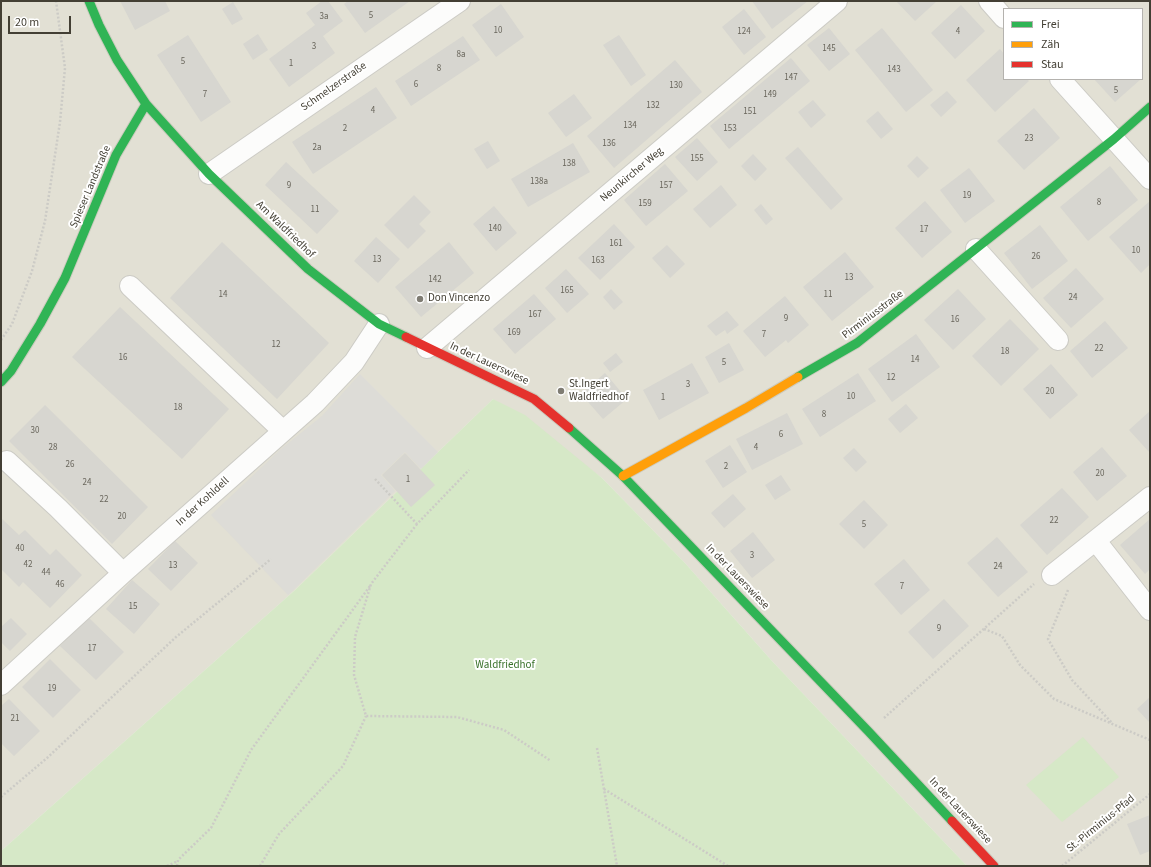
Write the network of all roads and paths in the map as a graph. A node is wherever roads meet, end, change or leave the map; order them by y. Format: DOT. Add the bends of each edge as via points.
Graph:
graph roads {
  1 [pos="56,1"];
  2 [pos="89,1"];
  3 [pos="460,1"];
  4 [pos="837,1"];
  5 [pos="989,1"];
  6 [pos="1003,17"];
  7 [pos="1061,80"];
  8 [pos="146,104"];
  9 [pos="1150,107"];
  10 [pos="1114,139"];
  11 [pos="209,174"];
  12 [pos="1150,179"];
  13 [pos="976,249"];
  14 [pos="130,286"];
  15 [pos="379,324"];
  16 [pos="1,340"];
  17 [pos="1058,340"];
  18 [pos="427,348"];
  19 [pos="1,382"];
  20 [pos="283,431"];
  21 [pos="7,461"];
  22 [pos="469,470"];
  23 [pos="623,476"];
  24 [pos="375,479"];
  25 [pos="1150,497"];
  26 [pos="417,524"];
  27 [pos="1096,541"];
  28 [pos="271,559"];
  29 [pos="123,573"];
  30 [pos="1052,575"];
  31 [pos="371,584"];
  32 [pos="1070,585"];
  33 [pos="1150,610"];
  34 [pos="984,629"];
  35 [pos="1,685"];
  36 [pos="366,716"];
  37 [pos="1112,723"];
  38 [pos="869,732"];
  39 [pos="1150,740"];
  40 [pos="597,748"];
  41 [pos="551,761"];
  42 [pos="604,789"];
  43 [pos="1150,794"];
  44 [pos="1,797"];
  45 [pos="178,860"];
  46 [pos="167,866"];
  47 [pos="177,866"];
  48 [pos="260,866"];
  49 [pos="617,866"];
  50 [pos="728,866"];
  51 [pos="994,866"];
  52 [pos="1062,866"];
  1 -- 16 [label="path" via="65,68 45,221 32,271 12,324"];
  2 -- 8 [label="street" via="117,60"];
  3 -- 11 [label="street, Schmelzerstraße"];
  4 -- 18 [label="street, Neunkircher Weg"];
  5 -- 6 [label="street"];
  7 -- 10 [label="street"];
  8 -- 11 [label="street, Am Waldfriedhof"];
  8 -- 19 [label="street, Spieser Landstraße" via="116,155 65,278 40,324 11,371"];
  9 -- 10 [label="street, Pirminiusstraße"];
  10 -- 12 [label="street"];
  10 -- 13 [label="street, Pirminiusstraße"];
  11 -- 15 [label="street, Am Waldfriedhof" via="308,269"];
  13 -- 17 [label="street"];
  13 -- 23 [label="street, Pirminiusstraße" via="857,343"];
  14 -- 20 [label="street"];
  15 -- 18 [label="street, Am Waldfriedhof"];
  15 -- 20 [label="street, In der Kohldell" via="354,362 315,403"];
  18 -- 23 [label="street, In der Lauerswiese" via="534,399"];
  20 -- 29 [label="street, In der Kohldell"];
  21 -- 29 [label="street"];
  22 -- 26 [label="path"];
  23 -- 38 [label="street, In der Lauerswiese"];
  24 -- 26 [label="path"];
  25 -- 27 [label="street"];
  26 -- 31 [label="path"];
  27 -- 30 [label="street"];
  27 -- 33 [label="street"];
  28 -- 44 [label="path" via="176,637 47,758"];
  29 -- 35 [label="street, In der Kohldell"];
  30 -- 34 [label="path" via="1040,578"];
  31 -- 36 [label="path" via="355,637 354,675"];
  31 -- 45 [label="path" via="251,750 211,828"];
  32 -- 37 [label="path" via="1048,639 1072,680"];
  34 -- 37 [label="path" via="1002,636 1020,665 1054,699"];
  34 -- 38 [label="path"];
  36 -- 41 [label="path" via="457,717 504,730"];
  36 -- 48 [label="path" via="343,766 279,834"];
  37 -- 39 [label="path"];
  38 -- 51 [label="street, In der Lauerswiese"];
  40 -- 42 [label="path"];
  42 -- 49 [label="path"];
  42 -- 50 [label="path"];
  43 -- 52 [label="path, St.-Pirminius-Pfad"];
  45 -- 46 [label="path"];
  45 -- 47 [label="path"];
}
